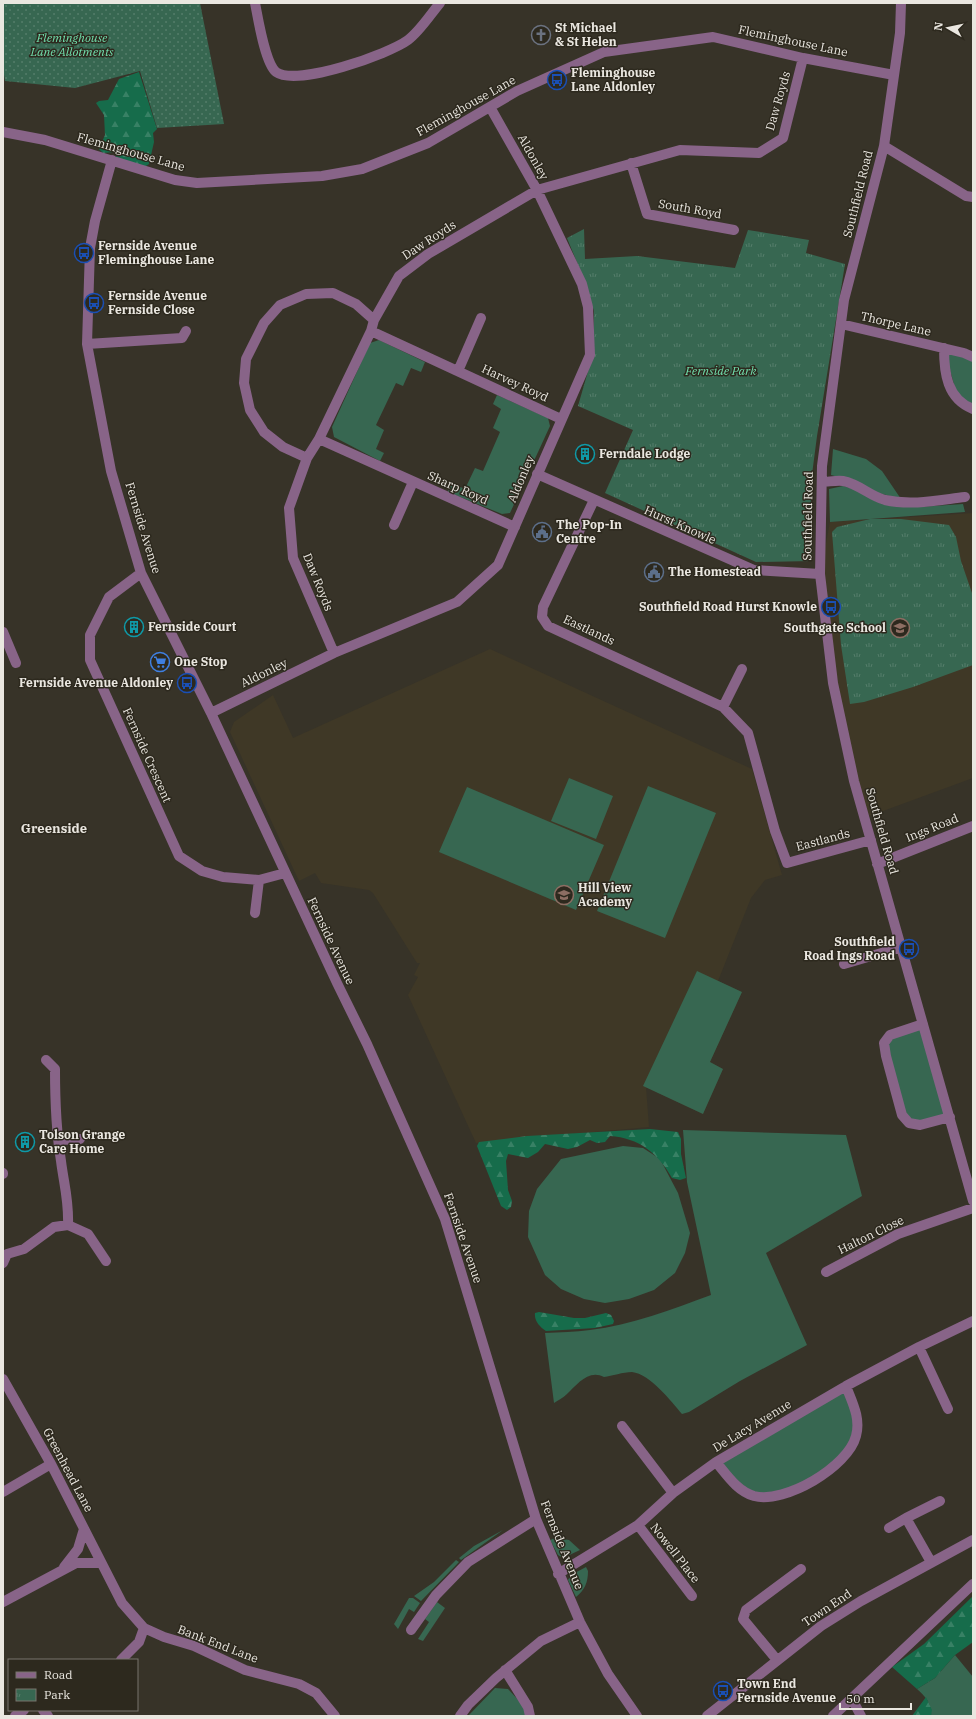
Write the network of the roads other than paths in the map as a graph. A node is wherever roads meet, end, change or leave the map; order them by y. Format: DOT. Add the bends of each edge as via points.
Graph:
graph roads {
  1 [pos="255,3"];
  2 [pos="440,3"];
  3 [pos="901,3"];
  4 [pos="803,58"];
  5 [pos="894,75"];
  6 [pos="490,107"];
  7 [pos="5,133"];
  8 [pos="884,146"];
  9 [pos="112,160"];
  10 [pos="631,163"];
  11 [pos="537,190"];
  12 [pos="973,197"];
  13 [pos="734,230"];
  14 [pos="481,318"];
  15 [pos="374,320"];
  16 [pos="841,324"];
  17 [pos="186,331"];
  18 [pos="371,331"];
  19 [pos="87,344"];
  20 [pos="944,348"];
  21 [pos="973,357"];
  22 [pos="458,371"];
  23 [pos="973,409"];
  24 [pos="561,419"];
  25 [pos="319,439"];
  26 [pos="307,458"];
  27 [pos="537,474"];
  28 [pos="413,482"];
  29 [pos="822,482"];
  30 [pos="965,497"];
  31 [pos="594,500"];
  32 [pos="394,525"];
  33 [pos="515,527"];
  34 [pos="141,573"];
  35 [pos="820,574"];
  36 [pos="3,632"];
  37 [pos="334,653"];
  38 [pos="16,663"];
  39 [pos="742,669"];
  40 [pos="723,707"];
  41 [pos="211,713"];
  42 [pos="973,826"];
  43 [pos="871,840"];
  44 [pos="877,864"];
  45 [pos="285,873"];
  46 [pos="259,880"];
  47 [pos="255,912"];
  48 [pos="902,947"];
  49 [pos="844,964"];
  50 [pos="923,1024"];
  51 [pos="46,1060"];
  52 [pos="950,1117"];
  53 [pos="80,1139"];
  54 [pos="59,1140"];
  55 [pos="973,1201"];
  56 [pos="973,1208"];
  57 [pos="68,1226"];
  58 [pos="4,1255"];
  59 [pos="106,1260"];
  60 [pos="826,1272"];
  61 [pos="973,1321"];
  62 [pos="919,1347"];
  63 [pos="3,1379"];
  64 [pos="846,1386"];
  65 [pos="948,1409"];
  66 [pos="622,1426"];
  67 [pos="716,1462"];
  68 [pos="51,1464"];
  69 [pos="3,1492"];
  70 [pos="673,1493"];
  71 [pos="940,1501"];
  72 [pos="906,1518"];
  73 [pos="536,1519"];
  74 [pos="638,1525"];
  75 [pos="889,1528"];
  76 [pos="84,1529"];
  77 [pos="973,1540"];
  78 [pos="100,1562"];
  79 [pos="931,1562"];
  80 [pos="801,1569"];
  81 [pos="62,1570"];
  82 [pos="558,1574"];
  83 [pos="107,1575"];
  84 [pos="973,1584"];
  85 [pos="692,1596"];
  86 [pos="3,1602"];
  87 [pos="580,1622"];
  88 [pos="144,1628"];
  89 [pos="411,1630"];
  90 [pos="122,1659"];
  91 [pos="777,1660"];
  92 [pos="505,1670"];
  93 [pos="852,1699"];
  94 [pos="335,1716"];
  95 [pos="460,1716"];
  96 [pos="530,1716"];
  97 [pos="638,1716"];
  98 [pos="707,1716"];
  99 [pos="833,1716"];
  100 [pos="861,1716"];
  1 -- 2 [label="street" via="270,64 276,72 288,76 308,76 392,50 409,39"];
  3 -- 5 [label="street, Southfield Road"];
  4 -- 5 [label="street, Fleminghouse Lane"];
  4 -- 6 [label="street, Fleminghouse Lane" via="713,37 604,52 517,90"];
  4 -- 10 [label="street, Daw Royds" via="783,138 759,154 680,150"];
  5 -- 8 [label="street, Southfield Road"];
  6 -- 9 [label="street, Fleminghouse Lane" via="428,144 362,169 322,176 197,183 175,180"];
  6 -- 11 [label="street, Aldonley"];
  7 -- 9 [label="street, Fleminghouse Lane" via="45,140"];
  8 -- 12 [label="street" via="966,196"];
  8 -- 16 [label="street, Southfield Road" via="844,300"];
  9 -- 19 [label="street, Fernside Avenue" via="90,248"];
  10 -- 11 [label="street, Daw Royds"];
  10 -- 13 [label="street, South Royd" via="647,214"];
  11 -- 15 [label="street, Daw Royds" via="428,254 399,276"];
  11 -- 24 [label="street, Aldonley" via="582,284 588,307 590,355"];
  14 -- 22 [label="street"];
  15 -- 18 [label="street, Daw Royds"];
  15 -- 26 [label="street" via="356,304 333,293 306,294 280,305 264,323 246,359 244,383 250,410 264,432 283,447"];
  16 -- 20 [label="street, Thorpe Lane"];
  16 -- 29 [label="street, Southfield Road"];
  17 -- 19 [label="street" via="182,338"];
  18 -- 22 [label="street, Harvey Royd"];
  18 -- 25 [label="street, Daw Royds"];
  19 -- 34 [label="street, Fernside Avenue" via="111,471"];
  20 -- 21 [label="street, Thorpe Lane"];
  20 -- 23 [label="street, Thorpe Lane" via="944,368 950,389 958,399"];
  22 -- 24 [label="street, Harvey Royd"];
  24 -- 27 [label="street, Aldonley"];
  25 -- 26 [label="street, Daw Royds"];
  25 -- 28 [label="street, Sharp Royd"];
  26 -- 37 [label="street, Daw Royds" via="289,508 293,558"];
  27 -- 31 [label="street, Hurst Knowle"];
  27 -- 33 [label="street, Aldonley"];
  28 -- 32 [label="street, Sharp Royd"];
  28 -- 33 [label="street, Sharp Royd"];
  29 -- 30 [label="street" via="843,481 885,500 902,502 918,503"];
  29 -- 35 [label="street, Southfield Road"];
  31 -- 35 [label="street, Hurst Knowle" via="754,570"];
  31 -- 40 [label="street, Eastlands" via="543,607 542,617 548,626"];
  33 -- 37 [label="street, Aldonley" via="498,565 457,602"];
  34 -- 41 [label="street, Fernside Avenue"];
  34 -- 46 [label="street, Fernside Crescent" via="109,597 90,635 90,660 179,856 202,871 223,877"];
  35 -- 43 [label="street, Southfield Road" via="833,683 854,781"];
  36 -- 38 [label="street"];
  37 -- 41 [label="street, Aldonley"];
  39 -- 40 [label="street"];
  40 -- 43 [label="street, Eastlands" via="748,733 775,830 787,863"];
  41 -- 45 [label="street, Fernside Avenue"];
  42 -- 44 [label="street, Ings Road"];
  43 -- 44 [label="street, Southfield Road"];
  44 -- 48 [label="street, Southfield Road"];
  45 -- 46 [label="street, Fernside Crescent"];
  45 -- 73 [label="street, Fernside Avenue" via="367,1044 445,1219"];
  46 -- 47 [label="street"];
  48 -- 49 [label="street"];
  48 -- 50 [label="street, Southfield Road"];
  50 -- 52 [label="street, Southfield Road"];
  50 -- 52 [label="street" via="890,1035 884,1043 902,1114 909,1123 920,1125"];
  51 -- 54 [label="street" via="55,1069 54,1113"];
  52 -- 55 [label="street, Southfield Road"];
  53 -- 54 [label="street"];
  54 -- 57 [label="street" via="60,1162 69,1207"];
  56 -- 60 [label="street, Halton Close" via="898,1234"];
  57 -- 58 [label="street" via="54,1227 24,1248"];
  57 -- 59 [label="street" via="88,1234"];
  61 -- 62 [label="street, De Lacy Avenue"];
  62 -- 64 [label="street, De Lacy Avenue"];
  62 -- 65 [label="street"];
  63 -- 68 [label="street, Greenhead Lane"];
  64 -- 67 [label="street, De Lacy Avenue"];
  64 -- 67 [label="street" via="858,1418 856,1436 845,1455 814,1481 778,1495 755,1496 738,1488"];
  66 -- 70 [label="street"];
  67 -- 70 [label="street, De Lacy Avenue"];
  68 -- 69 [label="street"];
  68 -- 76 [label="street, Greenhead Lane"];
  70 -- 74 [label="street, De Lacy Avenue"];
  71 -- 72 [label="street"];
  72 -- 75 [label="street"];
  72 -- 79 [label="street"];
  73 -- 82 [label="street, Fernside Avenue"];
  73 -- 89 [label="street" via="468,1562 436,1595"];
  74 -- 82 [label="street, De Lacy Avenue"];
  74 -- 85 [label="street, Nowell Place"];
  76 -- 78 [label="street, Greenhead Lane"];
  76 -- 81 [label="street" via="78,1548"];
  77 -- 79 [label="street, Town End"];
  78 -- 81 [label="street" via="76,1563"];
  78 -- 83 [label="street, Greenhead Lane"];
  79 -- 91 [label="street, Town End" via="828,1622"];
  80 -- 91 [label="street" via="746,1610 743,1620"];
  81 -- 86 [label="street"];
  82 -- 87 [label="street, Fernside Avenue"];
  83 -- 88 [label="street, Bank End Lane" via="122,1603"];
  84 -- 93 [label="street"];
  87 -- 92 [label="street" via="540,1641"];
  87 -- 97 [label="street, Fernside Avenue" via="608,1674"];
  88 -- 90 [label="street" via="139,1642"];
  88 -- 94 [label="street, Bank End Lane" via="194,1646 245,1670 299,1684 316,1693"];
  91 -- 98 [label="street, Town End"];
  92 -- 95 [label="street"];
  92 -- 96 [label="street" via="528,1707"];
  93 -- 99 [label="street"];
  93 -- 100 [label="street"];
}
